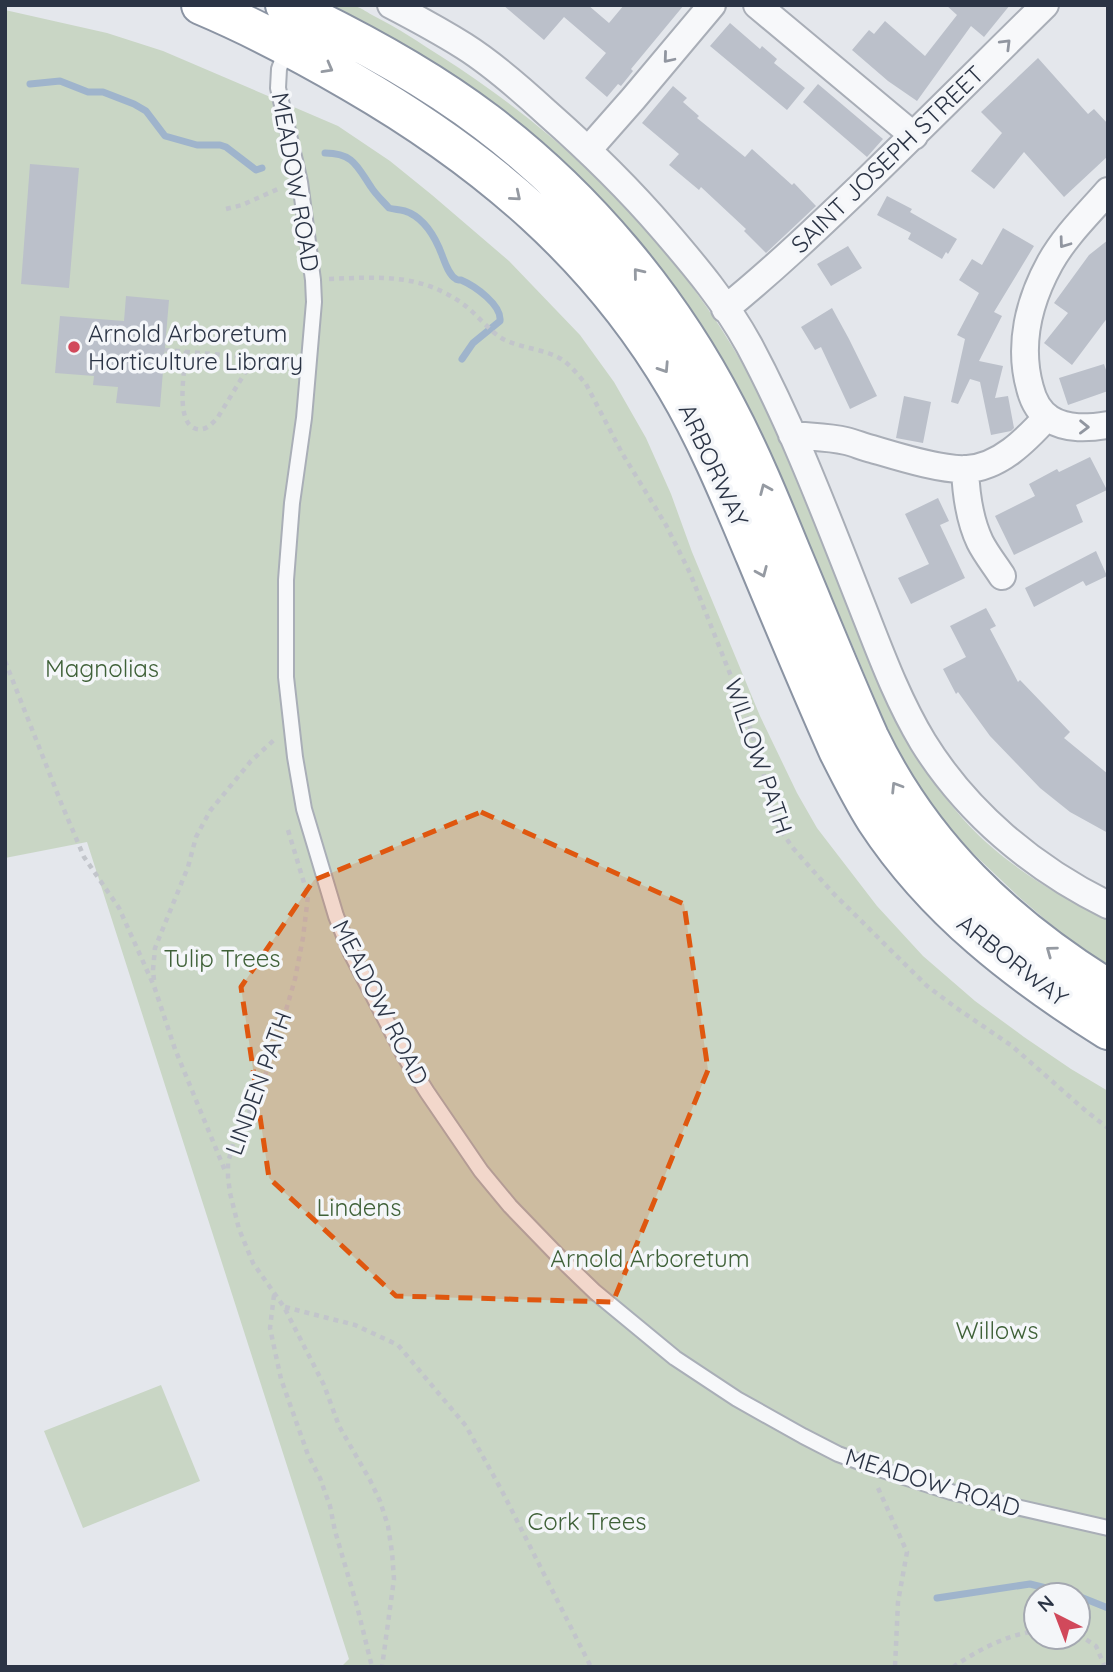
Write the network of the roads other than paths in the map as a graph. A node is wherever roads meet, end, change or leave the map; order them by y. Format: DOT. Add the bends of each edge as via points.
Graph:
graph roads {
  1 [pos="201,5"];
  2 [pos="285,5"];
  3 [pos="391,5"];
  4 [pos="712,5"];
  5 [pos="757,5"];
  6 [pos="1045,5"];
  7 [pos="287,46"];
  8 [pos="914,136"];
  9 [pos="588,150"];
  10 [pos="1108,191"];
  11 [pos="725,309"];
  12 [pos="1047,417"];
  13 [pos="1108,425"];
  14 [pos="792,435"];
  15 [pos="965,469"];
  16 [pos="1002,576"];
  17 [pos="1108,905"];
  18 [pos="1108,989"];
  19 [pos="1108,1030"];
  20 [pos="1108,1528"];
  1 -- 7 [label="highway, ARBORWAY"];
  18 -- 2 [label="highway, ARBORWAY, one-way" via="1037,941 987,899 934,842 904,801 869,737 728,410 694,351 628,261 552,179 484,121 391,60"];
  3 -- 9 [label="street" via="466,47"];
  4 -- 9 [label="street, one-way"];
  5 -- 8 [label="street"];
  8 -- 6 [label="street, SAINT JOSEPH STREET, one-way"];
  7 -- 19 [label="highway, ARBORWAY, one-way" via="368,91 461,152 546,222 602,283 653,351 697,426 838,750 882,829 929,888 976,934 1035,982"];
  7 -- 20 [label="lane, MEADOW ROAD" via="278,80 280,100 300,182 314,302 286,580 286,677 295,757 304,809 336,916 405,1057 481,1171 510,1206 577,1275 675,1358 737,1399 838,1454 951,1492"];
  8 -- 11 [label="street, SAINT JOSEPH STREET"];
  9 -- 11 [label="street" via="646,209"];
  10 -- 12 [label="street, one-way" via="1062,245 1033,301 1025,336 1025,365 1034,400"];
  11 -- 14 [label="street" via="747,341"];
  12 -- 13 [label="street, one-way" via="1068,426"];
  12 -- 15 [label="street" via="1003,457"];
  14 -- 15 [label="street" via="846,441"];
  14 -- 17 [label="street" via="889,677 923,743 960,792 1013,844"];
  15 -- 16 [label="street" via="971,517"];
}
